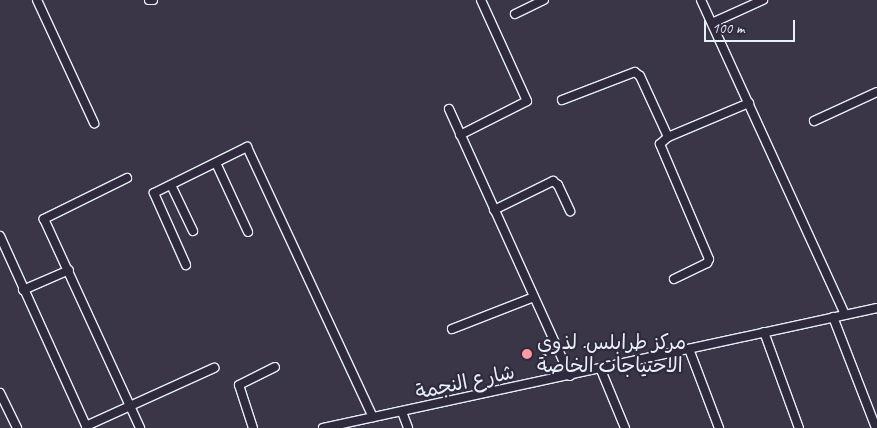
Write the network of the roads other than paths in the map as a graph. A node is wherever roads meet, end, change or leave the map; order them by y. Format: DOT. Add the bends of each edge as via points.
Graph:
graph roads {
  1 [pos="37,0"];
  2 [pos="149,0"];
  3 [pos="153,0"];
  4 [pos="482,0"];
  5 [pos="544,0"];
  6 [pos="701,0"];
  7 [pos="763,0"];
  8 [pos="515,14"];
  9 [pos="712,23"];
  10 [pos="877,92"];
  11 [pos="562,100"];
  12 [pos="748,104"];
  13 [pos="448,109"];
  14 [pos="814,121"];
  15 [pos="94,123"];
  16 [pos="460,135"];
  17 [pos="668,137"];
  18 [pos="216,164"];
  19 [pos="127,178"];
  20 [pos="171,185"];
  21 [pos="494,210"];
  22 [pos="570,211"];
  23 [pos="192,231"];
  24 [pos="248,232"];
  25 [pos="0,236"];
  26 [pos="186,265"];
  27 [pos="69,270"];
  28 [pos="674,279"];
  29 [pos="23,290"];
  30 [pos="534,297"];
  31 [pos="877,308"];
  32 [pos="845,314"];
  33 [pos="833,317"];
  34 [pos="452,329"];
  35 [pos="764,332"];
  36 [pos="689,349"];
  37 [pos="276,367"];
  38 [pos="214,368"];
  39 [pos="600,370"];
  40 [pos="570,376"];
  41 [pos="0,393"];
  42 [pos="130,406"];
  43 [pos="402,412"];
  44 [pos="373,418"];
  45 [pos="359,424"];
  46 [pos="84,427"];
  47 [pos="17,428"];
  48 [pos="140,428"];
  49 [pos="253,428"];
  50 [pos="323,428"];
  51 [pos="408,428"];
  52 [pos="625,428"];
  53 [pos="719,428"];
  54 [pos="799,428"];
  55 [pos="876,428"];
  1 -- 15 [label="street"];
  2 -- 3 [label="street"];
  4 -- 16 [label="street" via="527,101"];
  5 -- 8 [label="street"];
  6 -- 9 [label="street"];
  7 -- 9 [label="street"];
  9 -- 12 [label="street"];
  10 -- 14 [label="street"];
  11 -- 17 [label="street" via="635,72 640,76"];
  12 -- 17 [label="street"];
  12 -- 32 [label="street"];
  13 -- 16 [label="street"];
  16 -- 21 [label="street"];
  17 -- 28 [label="street" via="662,140 660,148 709,259"];
  18 -- 20 [label="street"];
  18 -- 24 [label="street"];
  18 -- 44 [label="street" via="244,148 250,148"];
  19 -- 27 [label="street" via="45,217 44,222"];
  20 -- 23 [label="street"];
  20 -- 26 [label="street" via="156,191 155,198"];
  21 -- 22 [label="street" via="553,181"];
  21 -- 30 [label="street"];
  25 -- 29 [label="street"];
  27 -- 29 [label="street"];
  27 -- 42 [label="street"];
  29 -- 46 [label="street"];
  30 -- 34 [label="street"];
  30 -- 40 [label="street"];
  31 -- 32 [label="street, شارع النجمة"];
  32 -- 33 [label="street, شارع النجمة"];
  33 -- 35 [label="street, شارع النجمة"];
  33 -- 55 [label="street"];
  35 -- 36 [label="street, شارع النجمة"];
  35 -- 54 [label="street"];
  36 -- 39 [label="street, شارع النجمة"];
  36 -- 53 [label="street"];
  37 -- 49 [label="street" via="239,385"];
  38 -- 42 [label="street"];
  39 -- 40 [label="street, شارع النجمة"];
  39 -- 52 [label="street"];
  40 -- 43 [label="street, شارع النجمة"];
  41 -- 47 [label="street"];
  42 -- 46 [label="street"];
  42 -- 48 [label="street"];
  43 -- 44 [label="street, شارع النجمة"];
  43 -- 51 [label="street"];
  44 -- 45 [label="street, شارع النجمة"];
  45 -- 50 [label="street, شارع النجمة"];
}
